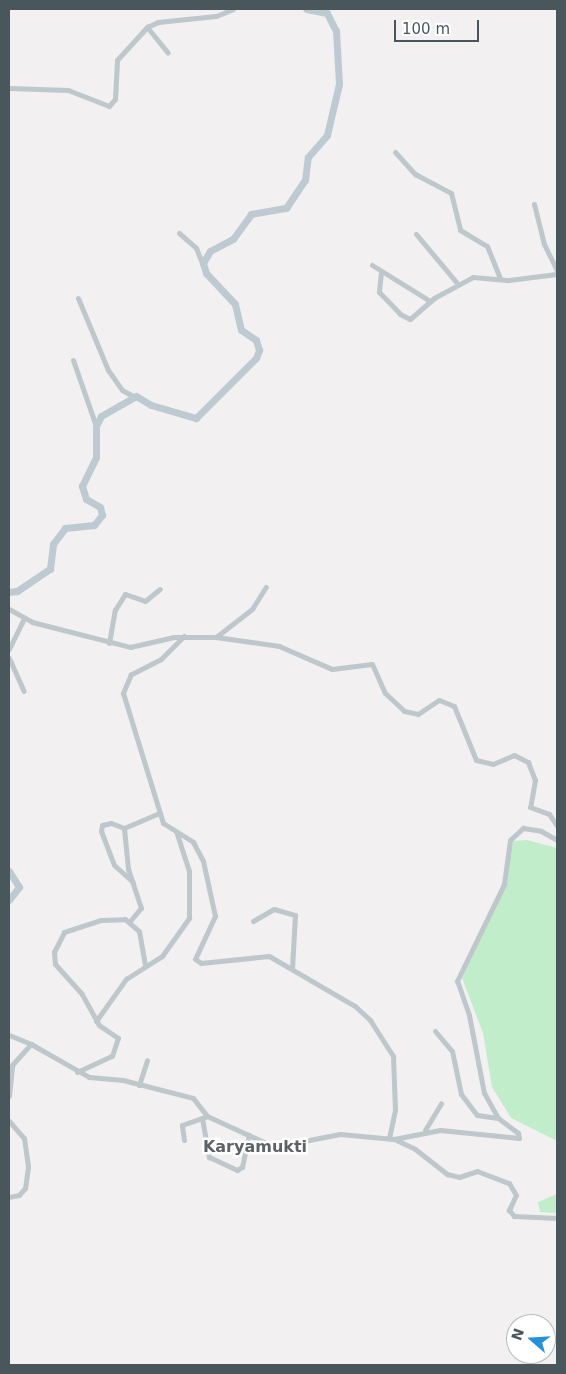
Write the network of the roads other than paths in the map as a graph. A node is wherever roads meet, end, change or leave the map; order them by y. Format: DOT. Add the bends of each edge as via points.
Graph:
graph roads {
  1 [pos="233,9"];
  2 [pos="306,9"];
  3 [pos="147,27"];
  4 [pos="168,53"];
  5 [pos="9,88"];
  6 [pos="395,152"];
  7 [pos="534,204"];
  8 [pos="179,233"];
  9 [pos="416,234"];
  10 [pos="204,265"];
  11 [pos="372,265"];
  12 [pos="380,272"];
  13 [pos="557,272"];
  14 [pos="500,279"];
  15 [pos="457,283"];
  16 [pos="78,298"];
  17 [pos="430,301"];
  18 [pos="73,360"];
  19 [pos="133,396"];
  20 [pos="96,426"];
  21 [pos="266,586"];
  22 [pos="160,589"];
  23 [pos="9,592"];
  24 [pos="9,609"];
  25 [pos="24,618"];
  26 [pos="184,636"];
  27 [pos="216,637"];
  28 [pos="109,642"];
  29 [pos="9,649"];
  30 [pos="9,658"];
  31 [pos="24,691"];
  32 [pos="160,813"];
  33 [pos="557,826"];
  34 [pos="124,828"];
  35 [pos="177,833"];
  36 [pos="557,840"];
  37 [pos="9,872"];
  38 [pos="133,882"];
  39 [pos="9,900"];
  40 [pos="130,921"];
  41 [pos="253,921"];
  42 [pos="145,964"];
  43 [pos="293,968"];
  44 [pos="96,1021"];
  45 [pos="435,1031"];
  46 [pos="9,1035"];
  47 [pos="31,1044"];
  48 [pos="147,1060"];
  49 [pos="77,1072"];
  50 [pos="139,1085"];
  51 [pos="9,1096"];
  52 [pos="441,1103"];
  53 [pos="205,1117"];
  54 [pos="498,1118"];
  55 [pos="9,1121"];
  56 [pos="425,1130"];
  57 [pos="249,1135"];
  58 [pos="391,1139"];
  59 [pos="184,1140"];
  60 [pos="9,1196"];
  61 [pos="557,1218"];
  1 -- 3 [label="street" via="216,16 158,22"];
  2 -- 10 [label="street" via="327,13 336,32 339,84 327,135 308,157 305,180 285,210 251,214 233,239 210,251"];
  3 -- 4 [label="street"];
  3 -- 5 [label="street" via="117,60 112,105 103,105 68,90"];
  6 -- 14 [label="street" via="414,174 451,193 460,230 487,246"];
  7 -- 13 [label="street" via="544,244"];
  8 -- 10 [label="street" via="196,248"];
  9 -- 15 [label="street"];
  10 -- 19 [label="street" via="235,304 239,327 259,346 256,358 196,418"];
  11 -- 12 [label="street"];
  12 -- 17 [label="street"];
  12 -- 17 [label="street" via="379,292 404,317 413,318"];
  13 -- 14 [label="street"];
  14 -- 15 [label="street" via="473,278"];
  15 -- 17 [label="street"];
  16 -- 19 [label="street" via="108,370 122,390"];
  18 -- 20 [label="street"];
  19 -- 20 [label="street" via="101,416"];
  20 -- 23 [label="street" via="96,457 82,488 86,499 100,507 102,515 94,525 66,528 53,544 50,569 17,591"];
  21 -- 27 [label="street" via="252,609"];
  22 -- 28 [label="street" via="145,601 125,594 115,610"];
  24 -- 25 [label="street"];
  25 -- 28 [label="street"];
  25 -- 29 [label="street"];
  26 -- 27 [label="street"];
  26 -- 28 [label="street" via="137,647"];
  26 -- 32 [label="street" via="162,659 131,674 123,693"];
  27 -- 33 [label="street" via="279,646 332,669 372,664 385,693 408,714 418,714 439,700 449,702 459,712 470,752 476,760 493,764 514,755 528,762 535,780 530,807 549,814"];
  30 -- 31 [label="street"];
  32 -- 34 [label="street"];
  32 -- 35 [label="street" via="163,823"];
  34 -- 38 [label="street"];
  34 -- 38 [label="street" via="104,824 101,831 114,865"];
  35 -- 42 [label="street" via="189,871 190,918 162,956"];
  35 -- 43 [label="street" via="198,848 215,916 196,961 265,955"];
  36 -- 54 [label="street" via="541,831 523,828 510,840 504,884 458,975 457,986 469,1015 484,1093"];
  37 -- 39 [label="street" via="19,887"];
  38 -- 40 [label="street" via="141,908"];
  40 -- 42 [label="street" via="143,940"];
  40 -- 44 [label="street" via="116,918 66,929 54,952 56,967 82,994"];
  41 -- 43 [label="street" via="276,908 294,915"];
  42 -- 44 [label="street" via="126,979"];
  43 -- 58 [label="street" via="355,1006 391,1050 396,1110"];
  44 -- 49 [label="street" via="117,1037 115,1052"];
  45 -- 54 [label="street" via="452,1051 461,1094 477,1115"];
  46 -- 47 [label="street"];
  47 -- 49 [label="street"];
  47 -- 51 [label="street" via="12,1065"];
  48 -- 50 [label="street"];
  49 -- 50 [label="street"];
  50 -- 53 [label="street" via="193,1098"];
  52 -- 56 [label="street"];
  53 -- 57 [label="street"];
  53 -- 57 [label="street" via="210,1156 237,1170 242,1168"];
  53 -- 59 [label="street" via="182,1126"];
  54 -- 56 [label="street" via="518,1133 519,1138"];
  55 -- 60 [label="street" via="24,1138 28,1167 25,1188 19,1195"];
  56 -- 58 [label="street"];
  57 -- 58 [label="street" via="281,1145 324,1135"];
  58 -- 61 [label="street" via="415,1149 448,1174 459,1177 477,1171 510,1183 516,1195 510,1210 514,1216"];
}
